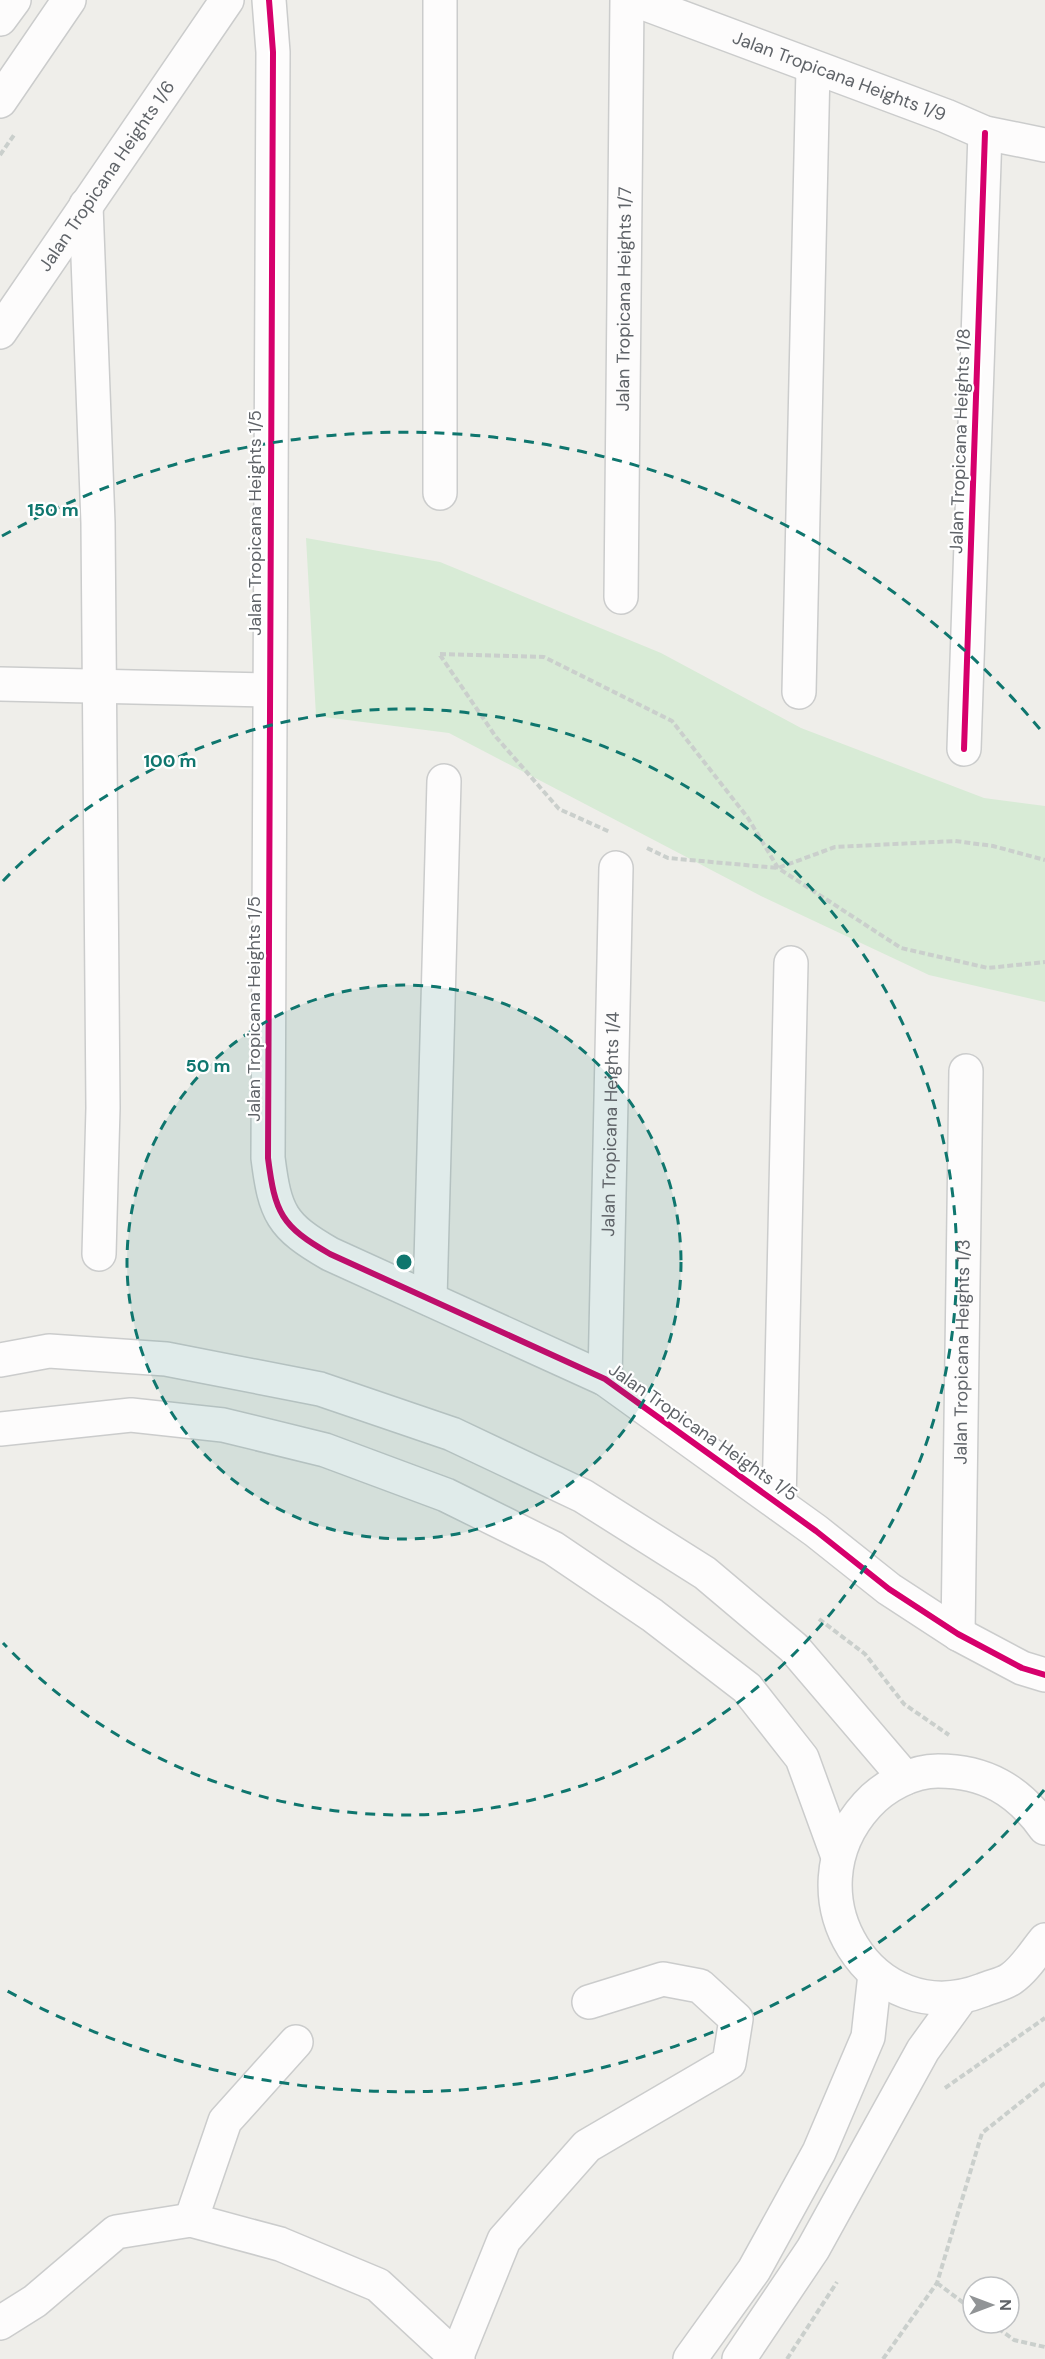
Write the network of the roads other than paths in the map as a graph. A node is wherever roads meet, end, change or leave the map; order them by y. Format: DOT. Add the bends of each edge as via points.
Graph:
graph roads {
  1 [pos="14,0"];
  2 [pos="69,0"];
  3 [pos="270,0"];
  4 [pos="440,0"];
  5 [pos="627,0"];
  6 [pos="635,0"];
  7 [pos="219,10"];
  8 [pos="0,19"];
  9 [pos="273,52"];
  10 [pos="813,68"];
  11 [pos="0,102"];
  12 [pos="985,134"];
  13 [pos="1045,145"];
  14 [pos="86,205"];
  15 [pos="0,332"];
  16 [pos="440,493"];
  17 [pos="621,597"];
  18 [pos="0,684"];
  19 [pos="98,686"];
  20 [pos="269,690"];
  21 [pos="799,692"];
  22 [pos="964,749"];
  23 [pos="444,781"];
  24 [pos="616,868"];
  25 [pos="791,963"];
  26 [pos="966,1071"];
  27 [pos="99,1254"];
  28 [pos="430,1299"];
  29 [pos="0,1360"];
  30 [pos="605,1379"];
  31 [pos="0,1429"];
  32 [pos="779,1504"];
  33 [pos="958,1634"];
  34 [pos="1045,1675"];
  35 [pos="905,1778"];
  36 [pos="1045,1828"];
  37 [pos="837,1854"];
  38 [pos="1045,1940"];
  39 [pos="875,1974"];
  40 [pos="960,1998"];
  41 [pos="589,2002"];
  42 [pos="296,2042"];
  43 [pos="191,2220"];
  44 [pos="0,2323"];
  45 [pos="457,2357"];
  46 [pos="690,2359"];
  47 [pos="739,2359"];
  1 -- 8 [label="street"];
  2 -- 11 [label="street"];
  3 -- 9 [label="street, Jalan Tropicana Heights 1/5"];
  4 -- 16 [label="street"];
  5 -- 17 [label="street, Jalan Tropicana Heights 1/7"];
  6 -- 10 [label="street, Jalan Tropicana Heights 1/9"];
  7 -- 9 [label="street" via="247,12"];
  7 -- 14 [label="street, Jalan Tropicana Heights 1/6"];
  9 -- 20 [label="street, Jalan Tropicana Heights 1/5"];
  10 -- 12 [label="street, Jalan Tropicana Heights 1/9"];
  10 -- 21 [label="street"];
  12 -- 13 [label="street, Jalan Tropicana Heights 1/9"];
  12 -- 22 [label="street, Jalan Tropicana Heights 1/8"];
  14 -- 15 [label="street, Jalan Tropicana Heights 1/6"];
  14 -- 19 [label="street" via="98,523"];
  18 -- 19 [label="street"];
  19 -- 20 [label="street"];
  19 -- 27 [label="street" via="103,1108"];
  20 -- 28 [label="street, Jalan Tropicana Heights 1/5" via="268,1158 272,1191 284,1218 299,1236"];
  23 -- 28 [label="street"];
  24 -- 30 [label="street, Jalan Tropicana Heights 1/4"];
  25 -- 32 [label="street"];
  26 -- 33 [label="street, Jalan Tropicana Heights 1/3"];
  28 -- 30 [label="street, Jalan Tropicana Heights 1/5"];
  29 -- 35 [label="street" via="49,1351 166,1359 320,1389 452,1434 583,1496 705,1574 794,1648"];
  30 -- 32 [label="street, Jalan Tropicana Heights 1/5"];
  31 -- 37 [label="street" via="131,1415 223,1425 325,1450 446,1495 553,1548 652,1615 747,1688 802,1758"];
  32 -- 33 [label="street, Jalan Tropicana Heights 1/5" via="889,1589"];
  33 -- 34 [label="street, Jalan Tropicana Heights 1/5" via="1022,1668"];
  35 -- 36 [label="street" via="932,1771 986,1777 1031,1808"];
  35 -- 37 [label="street" via="875,1796 851,1822"];
  37 -- 39 [label="street" via="833,1898 847,1940"];
  38 -- 40 [label="street" via="1012,1978"];
  39 -- 40 [label="street" via="915,1995"];
  39 -- 46 [label="street" via="868,2037 819,2152 754,2270"];
  40 -- 47 [label="street" via="923,2050 813,2249"];
  41 -- 45 [label="street" via="663,1979 700,1986 736,2019 729,2063 587,2145 504,2240"];
  42 -- 43 [label="street" via="225,2121"];
  43 -- 44 [label="street" via="116,2232 35,2301"];
  43 -- 45 [label="street" via="280,2244 378,2284"];
}
